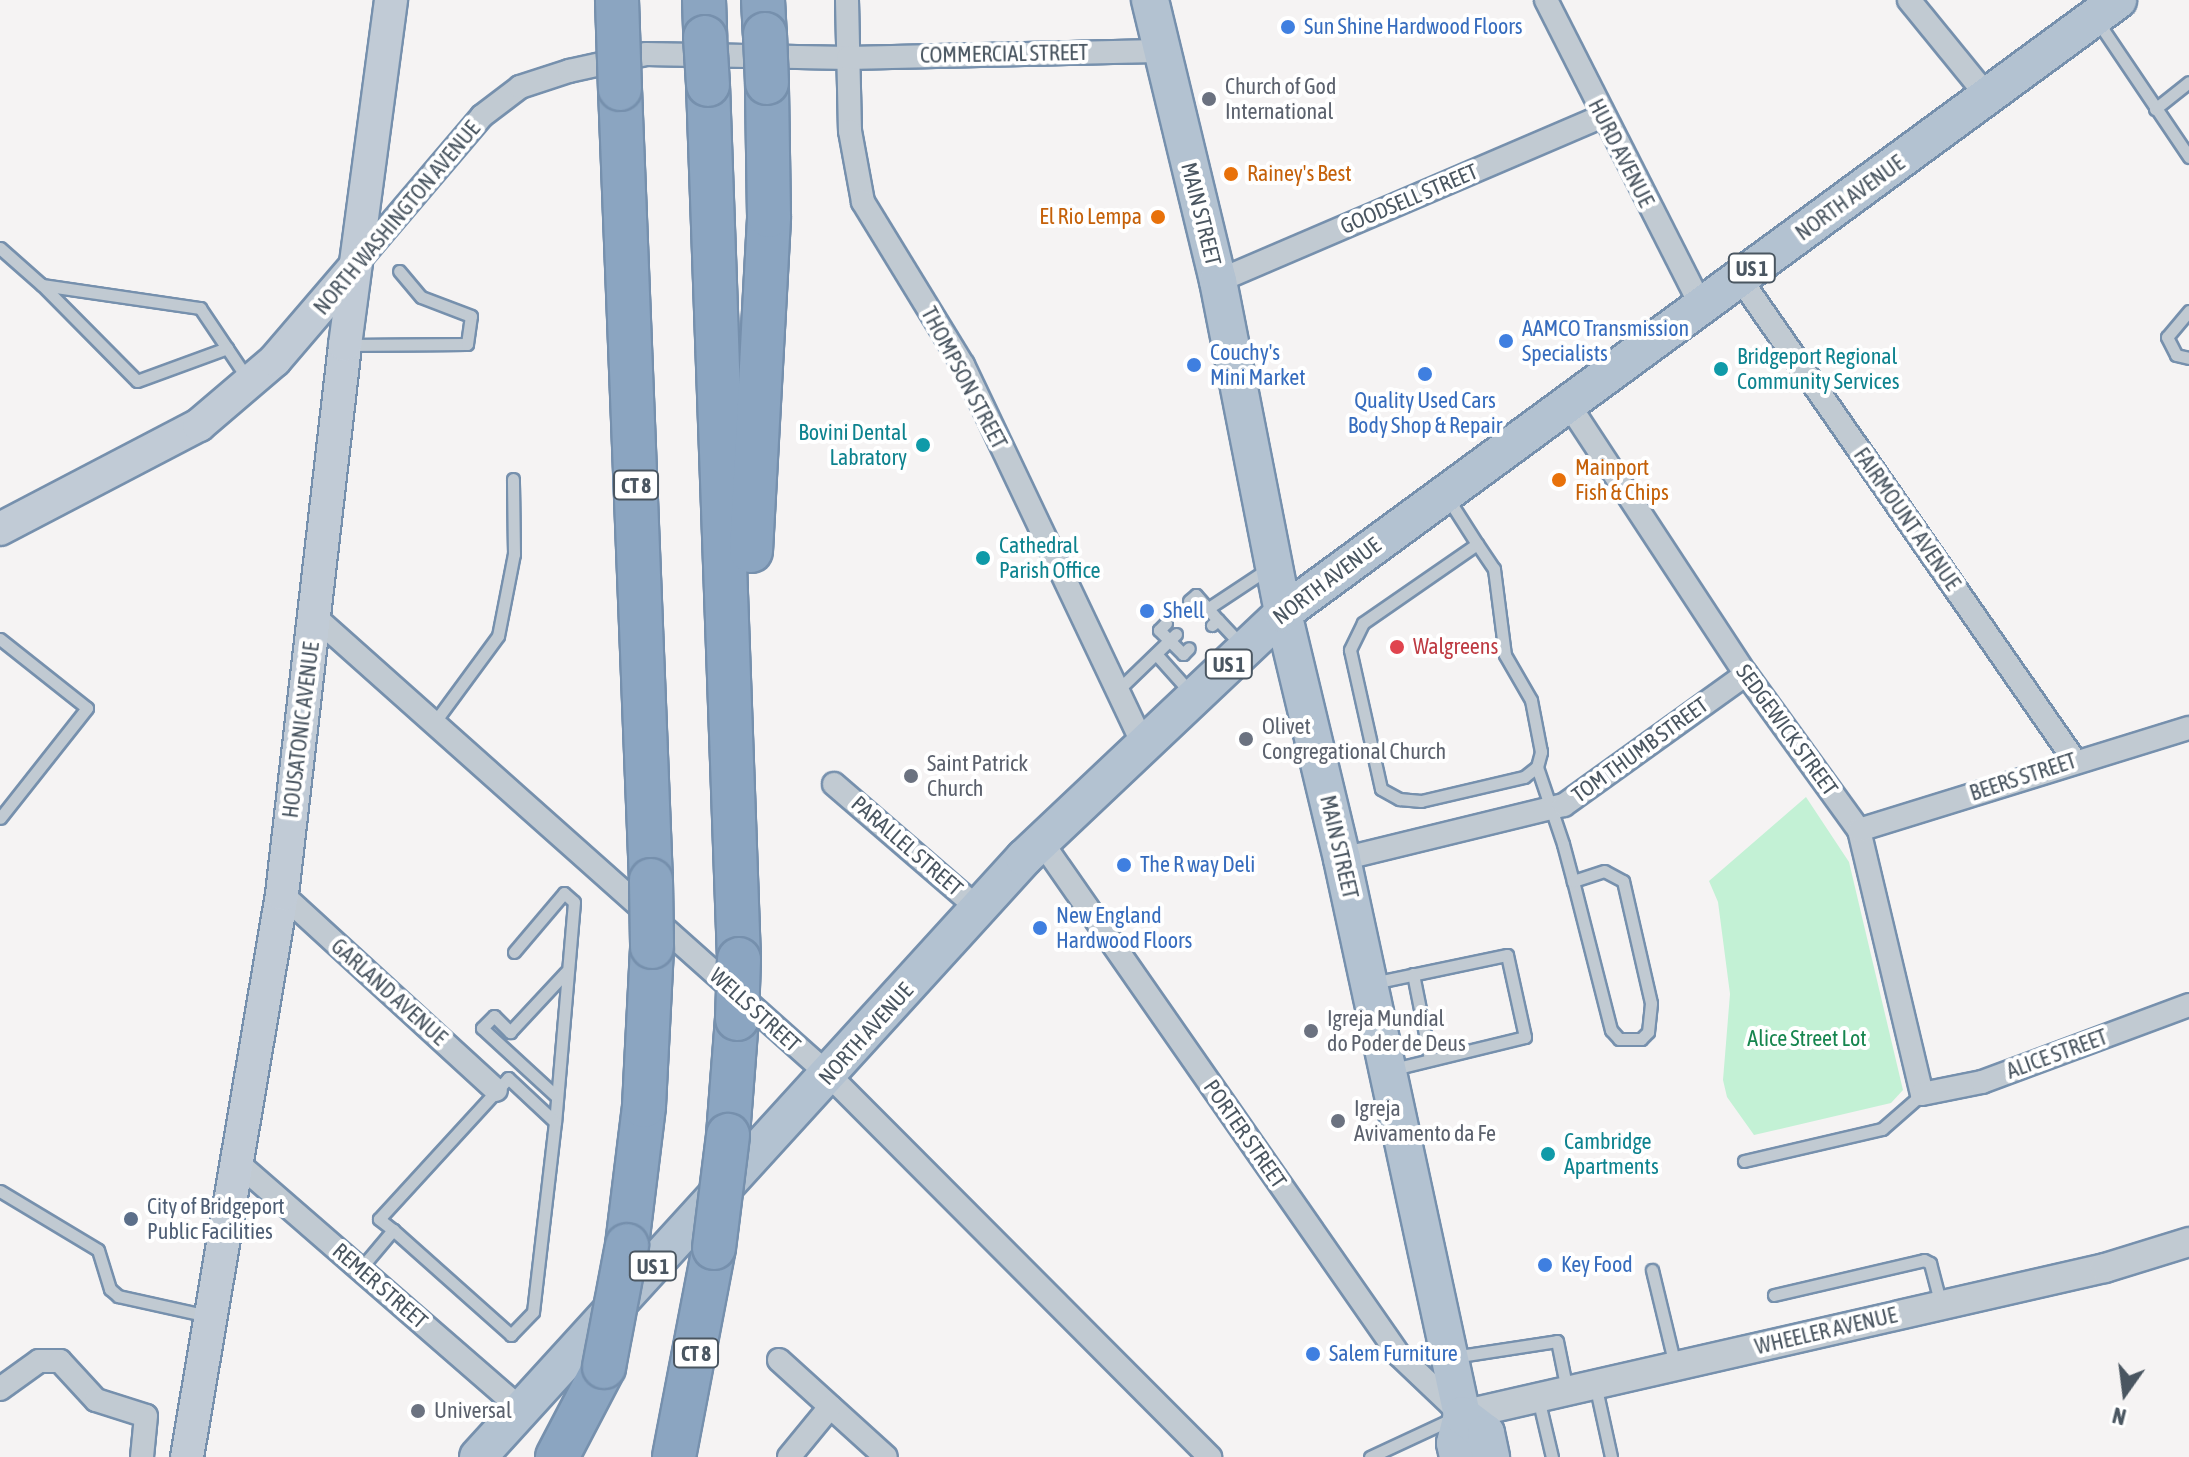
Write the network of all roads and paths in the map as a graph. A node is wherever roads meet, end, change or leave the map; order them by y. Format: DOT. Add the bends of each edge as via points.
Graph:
graph roads {
  1 [pos="391,0"];
  2 [pos="617,0"];
  3 [pos="847,0"];
  4 [pos="1150,0"];
  5 [pos="1546,0"];
  6 [pos="1909,0"];
  7 [pos="2107,9"];
  8 [pos="764,17"];
  9 [pos="704,18"];
  10 [pos="1160,51"];
  11 [pos="848,58"];
  12 [pos="2189,82"];
  13 [pos="1989,98"];
  14 [pos="2155,109"];
  15 [pos="1601,117"];
  16 [pos="2189,157"];
  17 [pos="0,248"];
  18 [pos="355,265"];
  19 [pos="399,271"];
  20 [pos="1739,277"];
  21 [pos="1218,281"];
  22 [pos="40,283"];
  23 [pos="1700,303"];
  24 [pos="2189,311"];
  25 [pos="345,345"];
  26 [pos="227,348"];
  27 [pos="2189,358"];
  28 [pos="249,382"];
  29 [pos="1567,402"];
  30 [pos="513,479"];
  31 [pos="1445,493"];
  32 [pos="0,529"];
  33 [pos="1477,544"];
  34 [pos="1274,566"];
  35 [pos="1189,601"];
  36 [pos="1204,611"];
  37 [pos="1283,613"];
  38 [pos="315,617"];
  39 [pos="1166,623"];
  40 [pos="1173,637"];
  41 [pos="0,639"];
  42 [pos="1189,648"];
  43 [pos="1244,649"];
  44 [pos="1156,654"];
  45 [pos="1746,674"];
  46 [pos="1117,691"];
  47 [pos="1194,696"];
  48 [pos="434,723"];
  49 [pos="2189,728"];
  50 [pos="1143,744"];
  51 [pos="2075,761"];
  52 [pos="1537,767"];
  53 [pos="735,768"];
  54 [pos="834,784"];
  55 [pos="1553,807"];
  56 [pos="0,818"];
  57 [pos="1859,830"];
  58 [pos="1041,841"];
  59 [pos="1342,859"];
  60 [pos="1573,881"];
  61 [pos="282,894"];
  62 [pos="979,909"];
  63 [pos="514,952"];
  64 [pos="567,971"];
  65 [pos="1413,974"];
  66 [pos="1369,983"];
  67 [pos="2189,1005"];
  68 [pos="1430,1059"];
  69 [pos="1388,1070"];
  70 [pos="829,1075"];
  71 [pos="496,1090"];
  72 [pos="1922,1094"];
  73 [pos="557,1097"];
  74 [pos="555,1122"];
  75 [pos="1744,1161"];
  76 [pos="239,1164"];
  77 [pos="0,1191"];
  78 [pos="393,1230"];
  79 [pos="2189,1242"];
  80 [pos="714,1248"];
  81 [pos="361,1268"];
  82 [pos="1652,1270"];
  83 [pos="1774,1295"];
  84 [pos="1942,1305"];
  85 [pos="213,1317"];
  86 [pos="1448,1358"];
  87 [pos="779,1360"];
  88 [pos="1675,1366"];
  89 [pos="604,1367"];
  90 [pos="1595,1384"];
  91 [pos="0,1389"];
  92 [pos="1567,1391"];
  93 [pos="1538,1397"];
  94 [pos="830,1407"];
  95 [pos="521,1409"];
  96 [pos="1462,1415"];
  97 [pos="142,1457"];
  98 [pos="187,1457"];
  99 [pos="478,1457"];
  100 [pos="557,1457"];
  101 [pos="582,1457"];
  102 [pos="674,1457"];
  103 [pos="701,1457"];
  104 [pos="789,1457"];
  105 [pos="886,1457"];
  106 [pos="1210,1457"];
  107 [pos="1370,1457"];
  108 [pos="1458,1457"];
  109 [pos="1491,1457"];
  110 [pos="1552,1457"];
  111 [pos="1611,1457"];
  1 -- 18 [label="main road, HOUSATONIC AVENUE"];
  2 -- 89 [label="highway, CT 8, bridge" via="652,947 644,1106 627,1245"];
  3 -- 11 [label="street, THOMPSON STREET"];
  4 -- 10 [label="main road, MAIN STREET"];
  5 -- 15 [label="street, HURD AVENUE"];
  6 -- 13 [label="street"];
  7 -- 13 [label="main road, NORTH AVENUE / US 1"];
  7 -- 14 [label="lane"];
  8 -- 53 [label="highway, bridge" via="769,216"];
  9 -- 53 [label="highway, CT 8, bridge"];
  10 -- 11 [label="street, COMMERCIAL STREET"];
  10 -- 21 [label="main road, MAIN STREET"];
  11 -- 18 [label="street, NORTH WASHINGTON AVENUE" via="646,54 520,87 482,116"];
  11 -- 46 [label="street, THOMPSON STREET" via="850,131 863,202 963,365"];
  12 -- 14 [label="lane"];
  13 -- 20 [label="main road, NORTH AVENUE / US 1"];
  14 -- 16 [label="lane"];
  15 -- 21 [label="street, GOODSELL STREET"];
  15 -- 23 [label="street, HURD AVENUE"];
  17 -- 22 [label="lane"];
  18 -- 25 [label="main road, HOUSATONIC AVENUE"];
  18 -- 28 [label="main road, NORTH WASHINGTON AVENUE" via="332,299"];
  19 -- 25 [label="lane" via="421,297 471,316 467,344"];
  20 -- 23 [label="main road, NORTH AVENUE / US 1"];
  20 -- 51 [label="street, FAIRMOUNT AVENUE"];
  21 -- 34 [label="main road, MAIN STREET"];
  22 -- 26 [label="lane" via="200,308"];
  22 -- 26 [label="lane" via="137,381"];
  23 -- 29 [label="main road, NORTH AVENUE / US 1"];
  24 -- 27 [label="lane" via="2167,337 2176,355"];
  25 -- 38 [label="main road, HOUSATONIC AVENUE"];
  26 -- 28 [label="lane"];
  28 -- 32 [label="main road, NORTH WASHINGTON AVENUE" via="199,425"];
  29 -- 31 [label="main road, NORTH AVENUE / US 1"];
  29 -- 45 [label="street, SEDGEWICK STREET"];
  30 -- 48 [label="lane" via="514,554 498,636"];
  31 -- 33 [label="lane"];
  31 -- 37 [label="main road, NORTH AVENUE / US 1"];
  33 -- 52 [label="lane" via="1494,569 1505,655 1531,700 1541,752"];
  33 -- 52 [label="lane" via="1355,631 1350,650 1381,789 1399,799 1421,801 1524,777"];
  34 -- 36 [label="lane"];
  34 -- 37 [label="main road, MAIN STREET"];
  35 -- 36 [label="lane" via="1196,595"];
  36 -- 43 [label="lane"];
  37 -- 43 [label="main road, NORTH AVENUE / US 1"];
  37 -- 59 [label="main road, MAIN STREET"];
  38 -- 48 [label="street, WELLS STREET"];
  38 -- 61 [label="main road, HOUSATONIC AVENUE"];
  39 -- 40 [label="lane" via="1159,630"];
  40 -- 42 [label="lane" via="1183,654"];
  40 -- 44 [label="lane"];
  41 -- 56 [label="lane" via="87,708"];
  43 -- 47 [label="main road, NORTH AVENUE / US 1"];
  44 -- 46 [label="lane"];
  44 -- 47 [label="lane"];
  45 -- 55 [label="street, TOM THUMB STREET" via="1564,805"];
  45 -- 57 [label="street, SEDGEWICK STREET"];
  46 -- 50 [label="street, THOMPSON STREET"];
  47 -- 50 [label="main road, NORTH AVENUE / US 1"];
  48 -- 70 [label="street, WELLS STREET"];
  49 -- 51 [label="street, BEERS STREET"];
  50 -- 58 [label="main road, NORTH AVENUE / US 1"];
  51 -- 57 [label="street, BEERS STREET"];
  52 -- 55 [label="lane"];
  53 -- 80 [label="highway, CT 8, bridge" via="737,1019"];
  54 -- 62 [label="street, PARALLEL STREET"];
  55 -- 59 [label="street, TOM THUMB STREET"];
  55 -- 60 [label="lane"];
  57 -- 72 [label="street, SEDGEWICK STREET"];
  58 -- 62 [label="main road, NORTH AVENUE / US 1"];
  58 -- 96 [label="street, PORTER STREET" via="1399,1355"];
  59 -- 66 [label="main road, MAIN STREET"];
  60 -- 60 [label="lane" via="1611,1030 1619,1039 1641,1039 1648,1032 1651,1003 1623,881 1604,871"];
  61 -- 71 [label="street, GARLAND AVENUE"];
  61 -- 76 [label="main road, HOUSATONIC AVENUE"];
  62 -- 70 [label="main road, NORTH AVENUE / US 1"];
  63 -- 64 [label="lane" via="564,893 574,902"];
  64 -- 73 [label="lane"];
  64 -- 73 [label="lane" via="510,1032 494,1016 482,1028"];
  65 -- 66 [label="lane"];
  65 -- 68 [label="lane"];
  65 -- 68 [label="lane" via="1507,955 1525,1037"];
  66 -- 69 [label="main road, MAIN STREET"];
  67 -- 72 [label="street, ALICE STREET" via="1982,1082"];
  68 -- 69 [label="lane"];
  69 -- 86 [label="main road, MAIN STREET"];
  70 -- 95 [label="main road, NORTH AVENUE / US 1"];
  70 -- 106 [label="street, WELLS STREET"];
  71 -- 74 [label="lane" via="508,1078"];
  71 -- 78 [label="lane" via="379,1219"];
  72 -- 75 [label="lane" via="1882,1129"];
  73 -- 74 [label="lane"];
  74 -- 78 [label="lane" via="533,1312 511,1335"];
  76 -- 81 [label="street, REMER STREET"];
  76 -- 85 [label="main road, HOUSATONIC AVENUE"];
  77 -- 85 [label="lane" via="98,1250 110,1289 118,1296"];
  78 -- 81 [label="lane"];
  79 -- 84 [label="street, WHEELER AVENUE" via="2105,1268"];
  80 -- 102 [label="highway, CT 8"];
  80 -- 103 [label="highway" via="713,1387"];
  81 -- 95 [label="street, REMER STREET"];
  82 -- 88 [label="lane"];
  83 -- 84 [label="lane" via="1924,1260 1930,1263"];
  84 -- 88 [label="street, WHEELER AVENUE"];
  85 -- 98 [label="main road, HOUSATONIC AVENUE"];
  86 -- 92 [label="lane" via="1557,1341"];
  86 -- 96 [label="main road, MAIN STREET"];
  87 -- 94 [label="street"];
  88 -- 90 [label="street, WHEELER AVENUE"];
  89 -- 100 [label="highway"];
  89 -- 101 [label="highway, CT 8"];
  90 -- 92 [label="street, WHEELER AVENUE"];
  90 -- 111 [label="lane"];
  91 -- 97 [label="street" via="39,1361 60,1361 96,1400 146,1416"];
  92 -- 93 [label="street, WHEELER AVENUE"];
  93 -- 96 [label="street, WHEELER AVENUE"];
  93 -- 110 [label="lane"];
  94 -- 104 [label="street"];
  94 -- 105 [label="street"];
  95 -- 99 [label="main road, NORTH AVENUE / US 1"];
  96 -- 107 [label="lane"];
  96 -- 108 [label="main road, MAIN STREET" via="1455,1443"];
  96 -- 109 [label="main road, MAIN STREET" via="1486,1433"];
}
